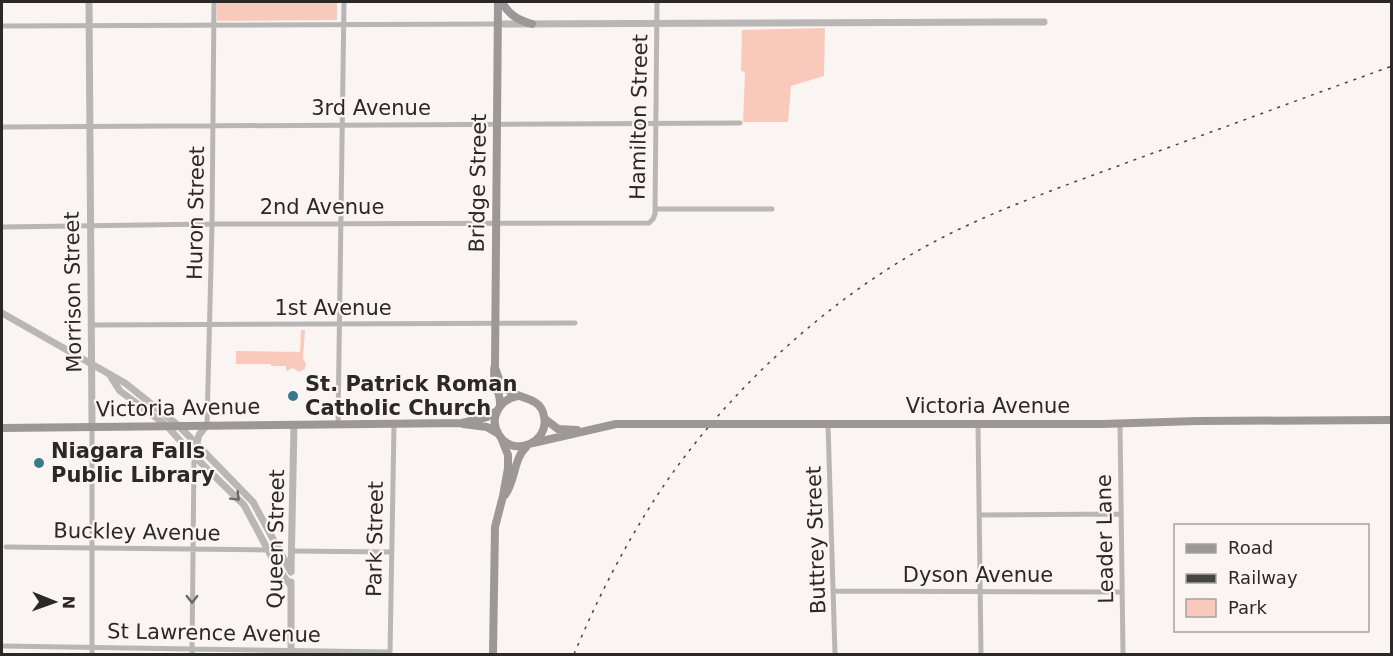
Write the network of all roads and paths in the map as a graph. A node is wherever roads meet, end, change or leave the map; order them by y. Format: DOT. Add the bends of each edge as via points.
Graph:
graph roads {
  1 [pos="88,2"];
  2 [pos="214,2"];
  3 [pos="344,2"];
  4 [pos="498,2"];
  5 [pos="502,2"];
  6 [pos="657,2"];
  7 [pos="1044,22"];
  8 [pos="497,24"];
  9 [pos="532,24"];
  10 [pos="657,24"];
  11 [pos="89,25"];
  12 [pos="213,25"];
  13 [pos="344,25"];
  14 [pos="2,27"];
  15 [pos="656,123"];
  16 [pos="740,123"];
  17 [pos="214,124"];
  18 [pos="342,124"];
  19 [pos="497,124"];
  20 [pos="89,126"];
  21 [pos="2,127"];
  22 [pos="655,209"];
  23 [pos="772,209"];
  24 [pos="212,224"];
  25 [pos="341,224"];
  26 [pos="496,224"];
  27 [pos="642,224"];
  28 [pos="89,225"];
  29 [pos="2,227"];
  30 [pos="2,313"];
  31 [pos="575,323"];
  32 [pos="340,324"];
  33 [pos="495,324"];
  34 [pos="90,325"];
  35 [pos="210,325"];
  36 [pos="91,363"];
  37 [pos="495,365"];
  38 [pos="110,376"];
  39 [pos="518,396"];
  40 [pos="498,409"];
  41 [pos="545,419"];
  42 [pos="1392,420"];
  43 [pos="462,423"];
  44 [pos="828,424"];
  45 [pos="978,424"];
  46 [pos="1120,424"];
  47 [pos="166,425"];
  48 [pos="207,425"];
  49 [pos="294,425"];
  50 [pos="338,425"];
  51 [pos="394,425"];
  52 [pos="179,426"];
  53 [pos="92,427"];
  54 [pos="2,428"];
  55 [pos="585,431"];
  56 [pos="500,437"];
  57 [pos="197,443"];
  58 [pos="530,445"];
  59 [pos="194,456"];
  60 [pos="503,496"];
  61 [pos="1120,514"];
  62 [pos="979,515"];
  63 [pos="6,547"];
  64 [pos="92,548"];
  65 [pos="192,550"];
  66 [pos="268,550"];
  67 [pos="291,551"];
  68 [pos="392,552"];
  69 [pos="291,572"];
  70 [pos="291,586"];
  71 [pos="835,591"];
  72 [pos="981,592"];
  73 [pos="1122,592"];
  74 [pos="2,646"];
  75 [pos="92,651"];
  76 [pos="192,652"];
  77 [pos="291,652"];
  78 [pos="390,653"];
  79 [pos="494,654"];
  80 [pos="835,654"];
  81 [pos="981,654"];
  82 [pos="1123,654"];
  1 -- 11 [label="street, Morrison Street"];
  2 -- 12 [label="street, Huron Street"];
  3 -- 13 [label="street"];
  4 -- 8 [label="main road, Bridge Street"];
  5 -- 9 [label="main road" via="518,20"];
  6 -- 10 [label="street, Hamilton Street"];
  7 -- 10 [label="street"];
  8 -- 9 [label="street"];
  8 -- 13 [label="street"];
  8 -- 19 [label="main road, Bridge Street"];
  9 -- 10 [label="street"];
  10 -- 15 [label="street, Hamilton Street"];
  11 -- 12 [label="street"];
  11 -- 14 [label="street"];
  11 -- 20 [label="street, Morrison Street"];
  12 -- 13 [label="street"];
  12 -- 17 [label="street, Huron Street"];
  13 -- 18 [label="street"];
  15 -- 16 [label="street, 3rd Avenue"];
  15 -- 19 [label="street, 3rd Avenue"];
  15 -- 22 [label="street, Hamilton Street"];
  17 -- 18 [label="street, 3rd Avenue"];
  17 -- 20 [label="street, 3rd Avenue"];
  17 -- 24 [label="street, Huron Street"];
  18 -- 19 [label="street, 3rd Avenue"];
  18 -- 25 [label="street"];
  19 -- 26 [label="main road, Bridge Street"];
  20 -- 21 [label="street, 3rd Avenue"];
  20 -- 28 [label="street, Morrison Street"];
  22 -- 23 [label="street"];
  22 -- 27 [label="street, Hamilton Street" via="653,219"];
  24 -- 25 [label="street, 2nd Avenue"];
  24 -- 28 [label="street, 2nd Avenue"];
  24 -- 35 [label="street, Huron Street"];
  25 -- 26 [label="street, 2nd Avenue"];
  25 -- 32 [label="street"];
  26 -- 27 [label="street, 2nd Avenue"];
  26 -- 33 [label="main road, Bridge Street"];
  28 -- 29 [label="street, 2nd Avenue"];
  28 -- 34 [label="street, Morrison Street"];
  30 -- 36 [label="street"];
  31 -- 33 [label="street, 1st Avenue"];
  32 -- 33 [label="street, 1st Avenue"];
  32 -- 35 [label="street, 1st Avenue"];
  32 -- 50 [label="street"];
  33 -- 37 [label="main road, Bridge Street"];
  34 -- 35 [label="street, 1st Avenue"];
  34 -- 36 [label="street, Morrison Street"];
  35 -- 48 [label="street, Huron Street"];
  36 -- 38 [label="street"];
  36 -- 53 [label="street, Morrison Street"];
  37 -- 39 [label="main road, Bridge Street" via="503,386"];
  37 -- 40 [label="main road, Bridge Street" via="493,378 500,394"];
  38 -- 47 [label="street" via="120,391"];
  38 -- 52 [label="street" via="125,383"];
  39 -- 40 [label="main road"];
  39 -- 41 [label="main road" via="539,405"];
  40 -- 43 [label="main road, Victoria Avenue" via="487,417"];
  40 -- 56 [label="main road" via="495,422"];
  41 -- 55 [label="main road, Victoria Avenue" via="558,429"];
  41 -- 58 [label="main road" via="542,433"];
  42 -- 46 [label="main road, Victoria Avenue"];
  43 -- 51 [label="main road, Victoria Avenue"];
  43 -- 56 [label="main road, Victoria Avenue" via="486,427"];
  44 -- 45 [label="main road, Victoria Avenue"];
  44 -- 55 [label="main road, Victoria Avenue, bridge" via="616,424"];
  44 -- 71 [label="street, Buttrey Street"];
  45 -- 46 [label="main road, Victoria Avenue"];
  45 -- 62 [label="street"];
  46 -- 61 [label="street, Leader Lane"];
  47 -- 52 [label="main road, Victoria Avenue"];
  47 -- 53 [label="main road, Victoria Avenue"];
  47 -- 59 [label="street"];
  48 -- 49 [label="main road, Victoria Avenue"];
  48 -- 52 [label="main road, Victoria Avenue"];
  48 -- 57 [label="street"];
  49 -- 50 [label="main road, Victoria Avenue"];
  49 -- 67 [label="street, Queen Street"];
  50 -- 51 [label="main road, Victoria Avenue"];
  51 -- 68 [label="street, Park Street"];
  52 -- 57 [label="street"];
  53 -- 54 [label="main road, Victoria Avenue"];
  53 -- 64 [label="street, Morrison Street"];
  55 -- 58 [label="main road, Victoria Avenue"];
  56 -- 58 [label="main road" via="514,446"];
  56 -- 60 [label="main road" via="508,461"];
  57 -- 69 [label="street" via="253,502"];
  58 -- 60 [label="main road" via="518,457 511,484"];
  59 -- 65 [label="street"];
  59 -- 66 [label="street, one-way" via="244,505"];
  60 -- 79 [label="main road" via="495,527"];
  61 -- 62 [label="street"];
  61 -- 73 [label="street, Leader Lane"];
  62 -- 72 [label="street"];
  63 -- 64 [label="street, Buckley Avenue"];
  64 -- 65 [label="street, Buckley Avenue"];
  64 -- 75 [label="street, Morrison Street"];
  65 -- 66 [label="street, Buckley Avenue"];
  65 -- 76 [label="street, one-way"];
  66 -- 70 [label="street"];
  67 -- 68 [label="street"];
  67 -- 69 [label="street, Queen Street"];
  68 -- 78 [label="street, Park Street"];
  69 -- 70 [label="street, Queen Street"];
  70 -- 77 [label="street, Queen Street"];
  71 -- 72 [label="street, Dyson Avenue"];
  71 -- 80 [label="street, Buttrey Street"];
  72 -- 73 [label="street, Dyson Avenue"];
  72 -- 81 [label="street"];
  73 -- 82 [label="street, Leader Lane"];
  74 -- 75 [label="street, St Lawrence Avenue"];
  75 -- 76 [label="street, St Lawrence Avenue"];
  76 -- 77 [label="street, St Lawrence Avenue"];
  77 -- 78 [label="street, St Lawrence Avenue"];
}
